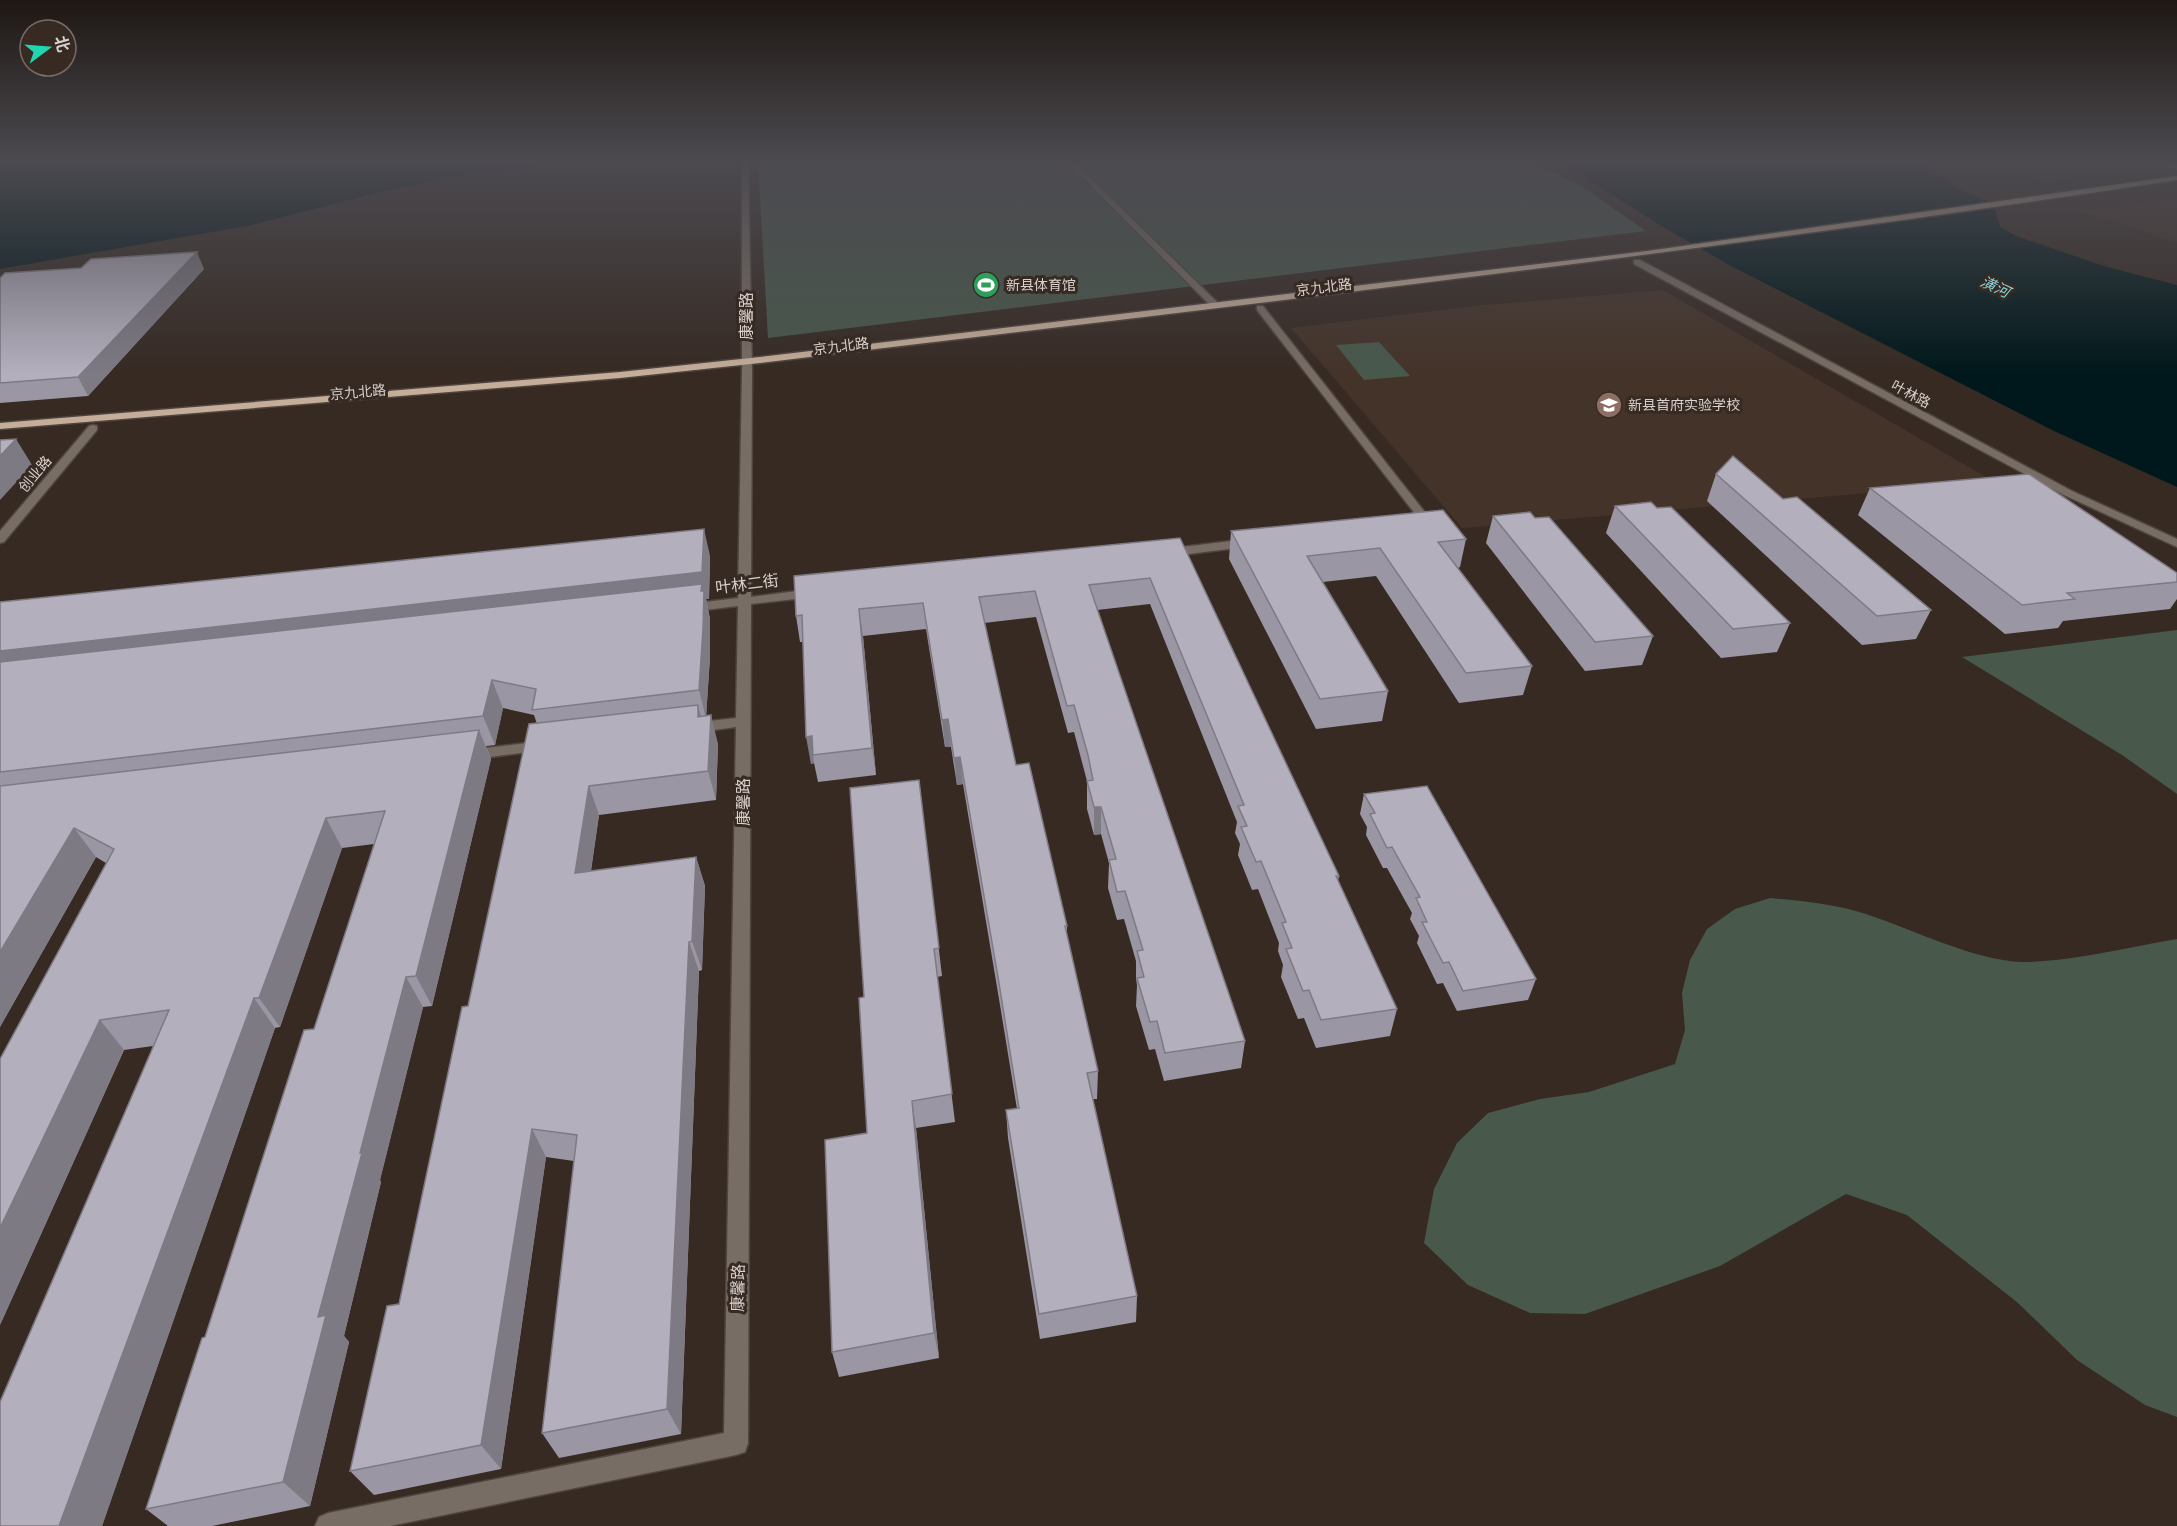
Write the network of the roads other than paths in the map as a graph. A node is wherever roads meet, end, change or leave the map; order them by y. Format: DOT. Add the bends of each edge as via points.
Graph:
graph roads {
  1 [pos="746,231"];
  2 [pos="1140,231"];
  3 [pos="1808,231"];
  4 [pos="1865,231"];
  5 [pos="1636,262"];
  6 [pos="1215,305"];
  7 [pos="1260,308"];
  8 [pos="747,367"];
  9 [pos="0,426"];
  10 [pos="93,428"];
  11 [pos="0,436"];
  12 [pos="1421,523"];
  13 [pos="0,539"];
  14 [pos="1262,541"];
  15 [pos="2177,543"];
  16 [pos="1156,554"];
  17 [pos="827,592"];
  18 [pos="745,601"];
  19 [pos="674,609"];
  20 [pos="743,722"];
  21 [pos="672,730"];
  22 [pos="554,744"];
  23 [pos="448,757"];
  24 [pos="328,1526"];
  1 -- 8 [label="street, 康馨路"];
  2 -- 6 [label="street"];
  3 -- 6 [label="main road, 京九北路"];
  4 -- 5 [label="main road, 京九北路"];
  5 -- 7 [label="main road, 京九北路"];
  5 -- 15 [label="street, 叶林路" via="2068,493"];
  6 -- 8 [label="main road, 京九北路"];
  7 -- 8 [label="main road, 京九北路"];
  7 -- 12 [label="street"];
  8 -- 9 [label="main road, 京九北路"];
  8 -- 10 [label="main road, 京九北路" via="618,384"];
  8 -- 18 [label="street, 康馨路"];
  10 -- 11 [label="main road, 京九北路"];
  10 -- 13 [label="street, 创业路"];
  14 -- 16 [label="street"];
  17 -- 18 [label="street, 叶林二街"];
  18 -- 19 [label="street, 叶林二街"];
  18 -- 20 [label="street, 康馨路"];
  20 -- 21 [label="street"];
  20 -- 24 [label="street, 康馨路" via="736,1443"];
  22 -- 23 [label="street"];
}
